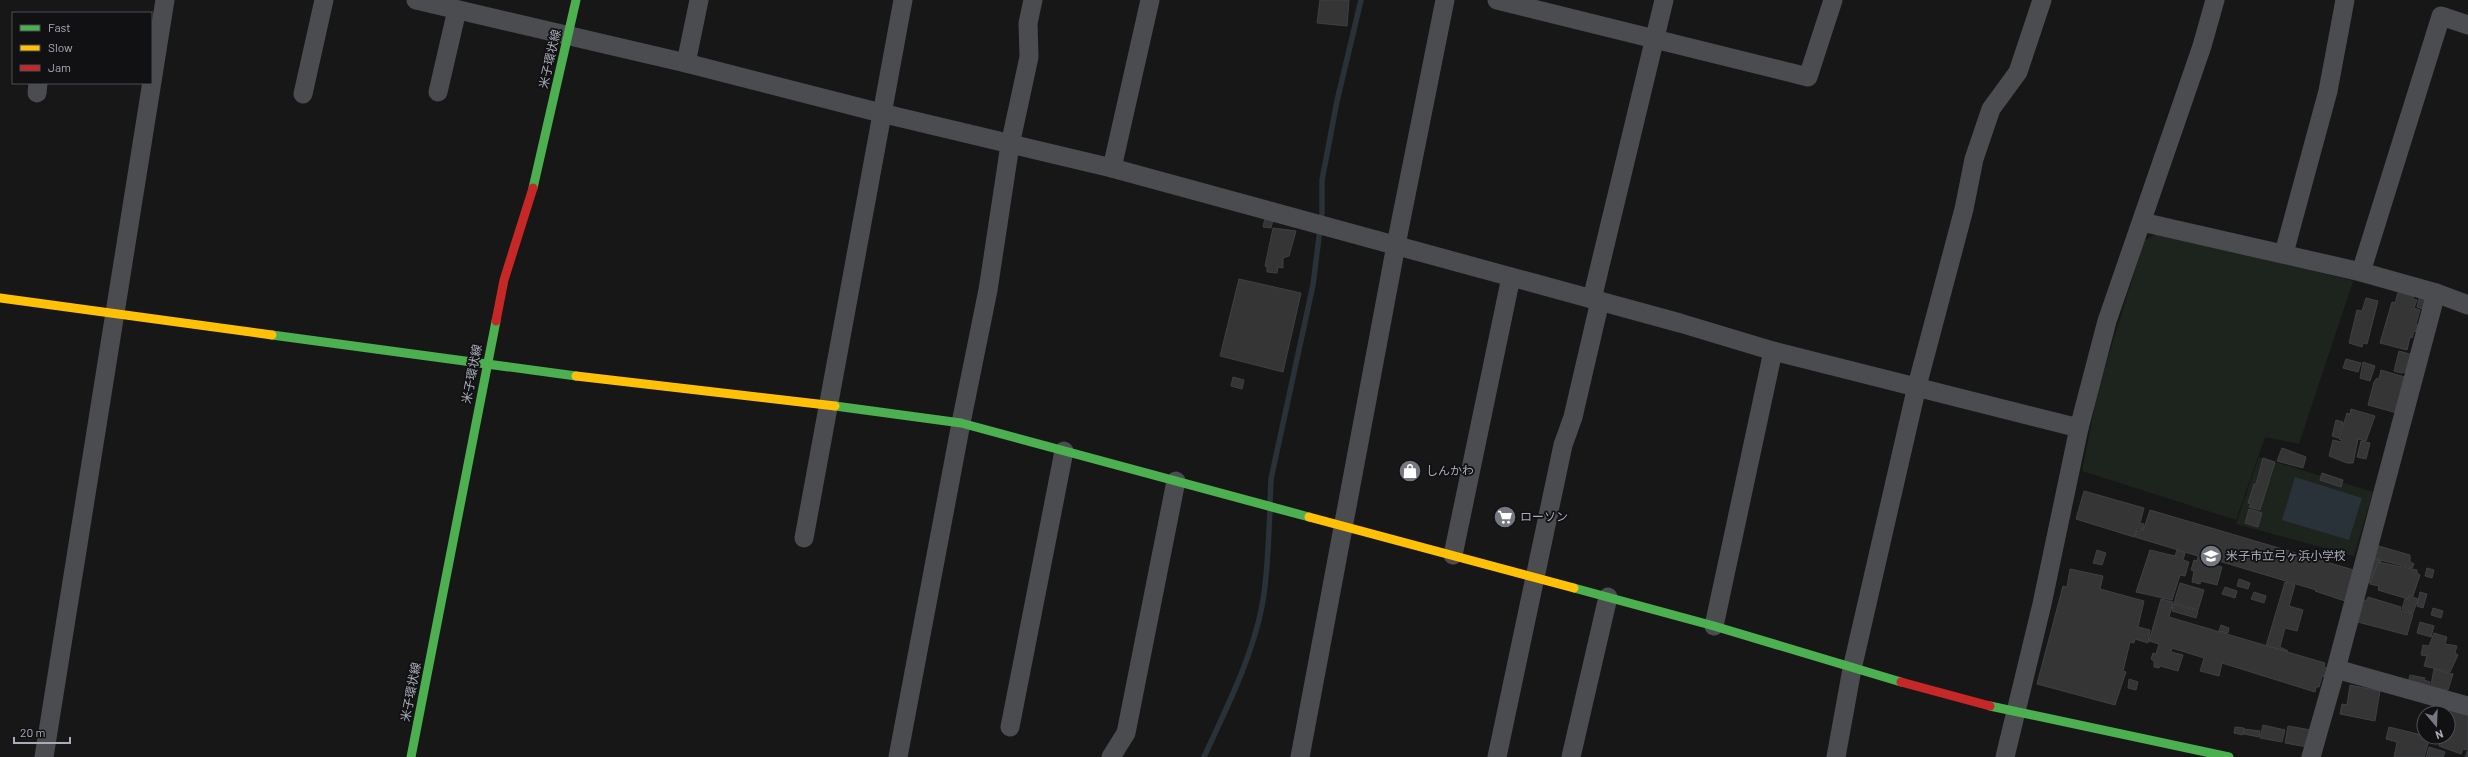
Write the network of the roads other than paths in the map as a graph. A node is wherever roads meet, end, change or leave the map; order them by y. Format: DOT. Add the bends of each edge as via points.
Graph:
graph roads {
  1 [pos="165,0"];
  2 [pos="324,0"];
  3 [pos="416,0"];
  4 [pos="576,0"];
  5 [pos="699,0"];
  6 [pos="904,0"];
  7 [pos="1033,0"];
  8 [pos="1150,0"];
  9 [pos="1445,0"];
  10 [pos="1497,0"];
  11 [pos="1664,0"];
  12 [pos="1833,0"];
  13 [pos="2042,0"];
  14 [pos="2215,0"];
  15 [pos="2345,0"];
  16 [pos="457,10"];
  17 [pos="2468,25"];
  18 [pos="155,32"];
  19 [pos="568,37"];
  20 [pos="1654,39"];
  21 [pos="152,54"];
  22 [pos="686,63"];
  23 [pos="148,84"];
  24 [pos="438,92"];
  25 [pos="303,94"];
  26 [pos="881,113"];
  27 [pos="1010,144"];
  28 [pos="1112,168"];
  29 [pos="2142,222"];
  30 [pos="1396,245"];
  31 [pos="2284,253"];
  32 [pos="2361,272"];
  33 [pos="1511,277"];
  34 [pos="2436,293"];
  35 [pos="0,298"];
  36 [pos="1596,300"];
  37 [pos="2468,306"];
  38 [pos="117,314"];
  39 [pos="1773,351"];
  40 [pos="486,362"];
  41 [pos="1917,386"];
  42 [pos="830,405"];
  43 [pos="961,423"];
  44 [pos="2079,428"];
  45 [pos="1064,452"];
  46 [pos="1176,481"];
  47 [pos="1345,526"];
  48 [pos="804,538"];
  49 [pos="1453,555"];
  50 [pos="1534,578"];
  51 [pos="1608,597"];
  52 [pos="1714,626"];
  53 [pos="1852,669"];
  54 [pos="2336,669"];
  55 [pos="2468,706"];
  56 [pos="2015,713"];
  57 [pos="1010,727"];
  58 [pos="44,757"];
  59 [pos="411,757"];
  60 [pos="898,757"];
  61 [pos="1111,757"];
  62 [pos="1300,757"];
  63 [pos="1497,757"];
  64 [pos="1571,757"];
  65 [pos="1836,757"];
  66 [pos="2005,757"];
  67 [pos="2230,757"];
  68 [pos="2310,757"];
  1 -- 18 [label="street"];
  2 -- 25 [label="street"];
  3 -- 16 [label="street"];
  4 -- 19 [label="street, 米子環状線"];
  5 -- 22 [label="street"];
  6 -- 26 [label="street"];
  7 -- 27 [label="street" via="1028,23 1029,57"];
  8 -- 28 [label="street"];
  9 -- 30 [label="street"];
  10 -- 20 [label="street"];
  11 -- 20 [label="street"];
  12 -- 20 [label="street" via="1808,77"];
  13 -- 41 [label="street" via="2018,72 1991,109 1974,159 1964,209"];
  14 -- 29 [label="street" via="2202,46"];
  15 -- 31 [label="street" via="2328,91"];
  16 -- 19 [label="street"];
  16 -- 24 [label="street"];
  17 -- 32 [label="street" via="2441,16"];
  18 -- 21 [label="street"];
  19 -- 22 [label="street"];
  19 -- 40 [label="street, 米子環状線" via="529,206 504,280"];
  20 -- 36 [label="street"];
  22 -- 26 [label="street"];
  23 -- 38 [label="street"];
  26 -- 27 [label="street"];
  26 -- 42 [label="street"];
  27 -- 28 [label="street"];
  27 -- 43 [label="street" via="988,290"];
  28 -- 30 [label="street"];
  29 -- 31 [label="street"];
  29 -- 44 [label="street" via="2106,321"];
  30 -- 33 [label="street"];
  30 -- 47 [label="street"];
  31 -- 32 [label="street"];
  32 -- 34 [label="street"];
  33 -- 36 [label="street"];
  33 -- 49 [label="street"];
  34 -- 37 [label="street"];
  34 -- 54 [label="street"];
  35 -- 38 [label="street"];
  36 -- 39 [label="street"];
  36 -- 50 [label="street" via="1573,417 1563,445"];
  38 -- 40 [label="street"];
  38 -- 58 [label="street" via="78,536"];
  39 -- 41 [label="street"];
  39 -- 52 [label="street"];
  40 -- 42 [label="street" via="601,379"];
  40 -- 59 [label="street, 米子環状線"];
  41 -- 44 [label="street"];
  41 -- 53 [label="street"];
  42 -- 43 [label="street"];
  42 -- 48 [label="street"];
  43 -- 45 [label="street"];
  43 -- 60 [label="street"];
  44 -- 56 [label="street" via="2042,604"];
  45 -- 46 [label="street"];
  45 -- 57 [label="street"];
  46 -- 47 [label="street"];
  46 -- 61 [label="street" via="1126,733"];
  47 -- 49 [label="street"];
  47 -- 62 [label="street"];
  49 -- 50 [label="street"];
  50 -- 51 [label="street"];
  50 -- 63 [label="street"];
  51 -- 52 [label="street"];
  51 -- 64 [label="street"];
  52 -- 53 [label="street"];
  53 -- 56 [label="street"];
  53 -- 65 [label="street"];
  54 -- 55 [label="street"];
  54 -- 68 [label="street"];
  56 -- 66 [label="street"];
  56 -- 67 [label="street"];
}
